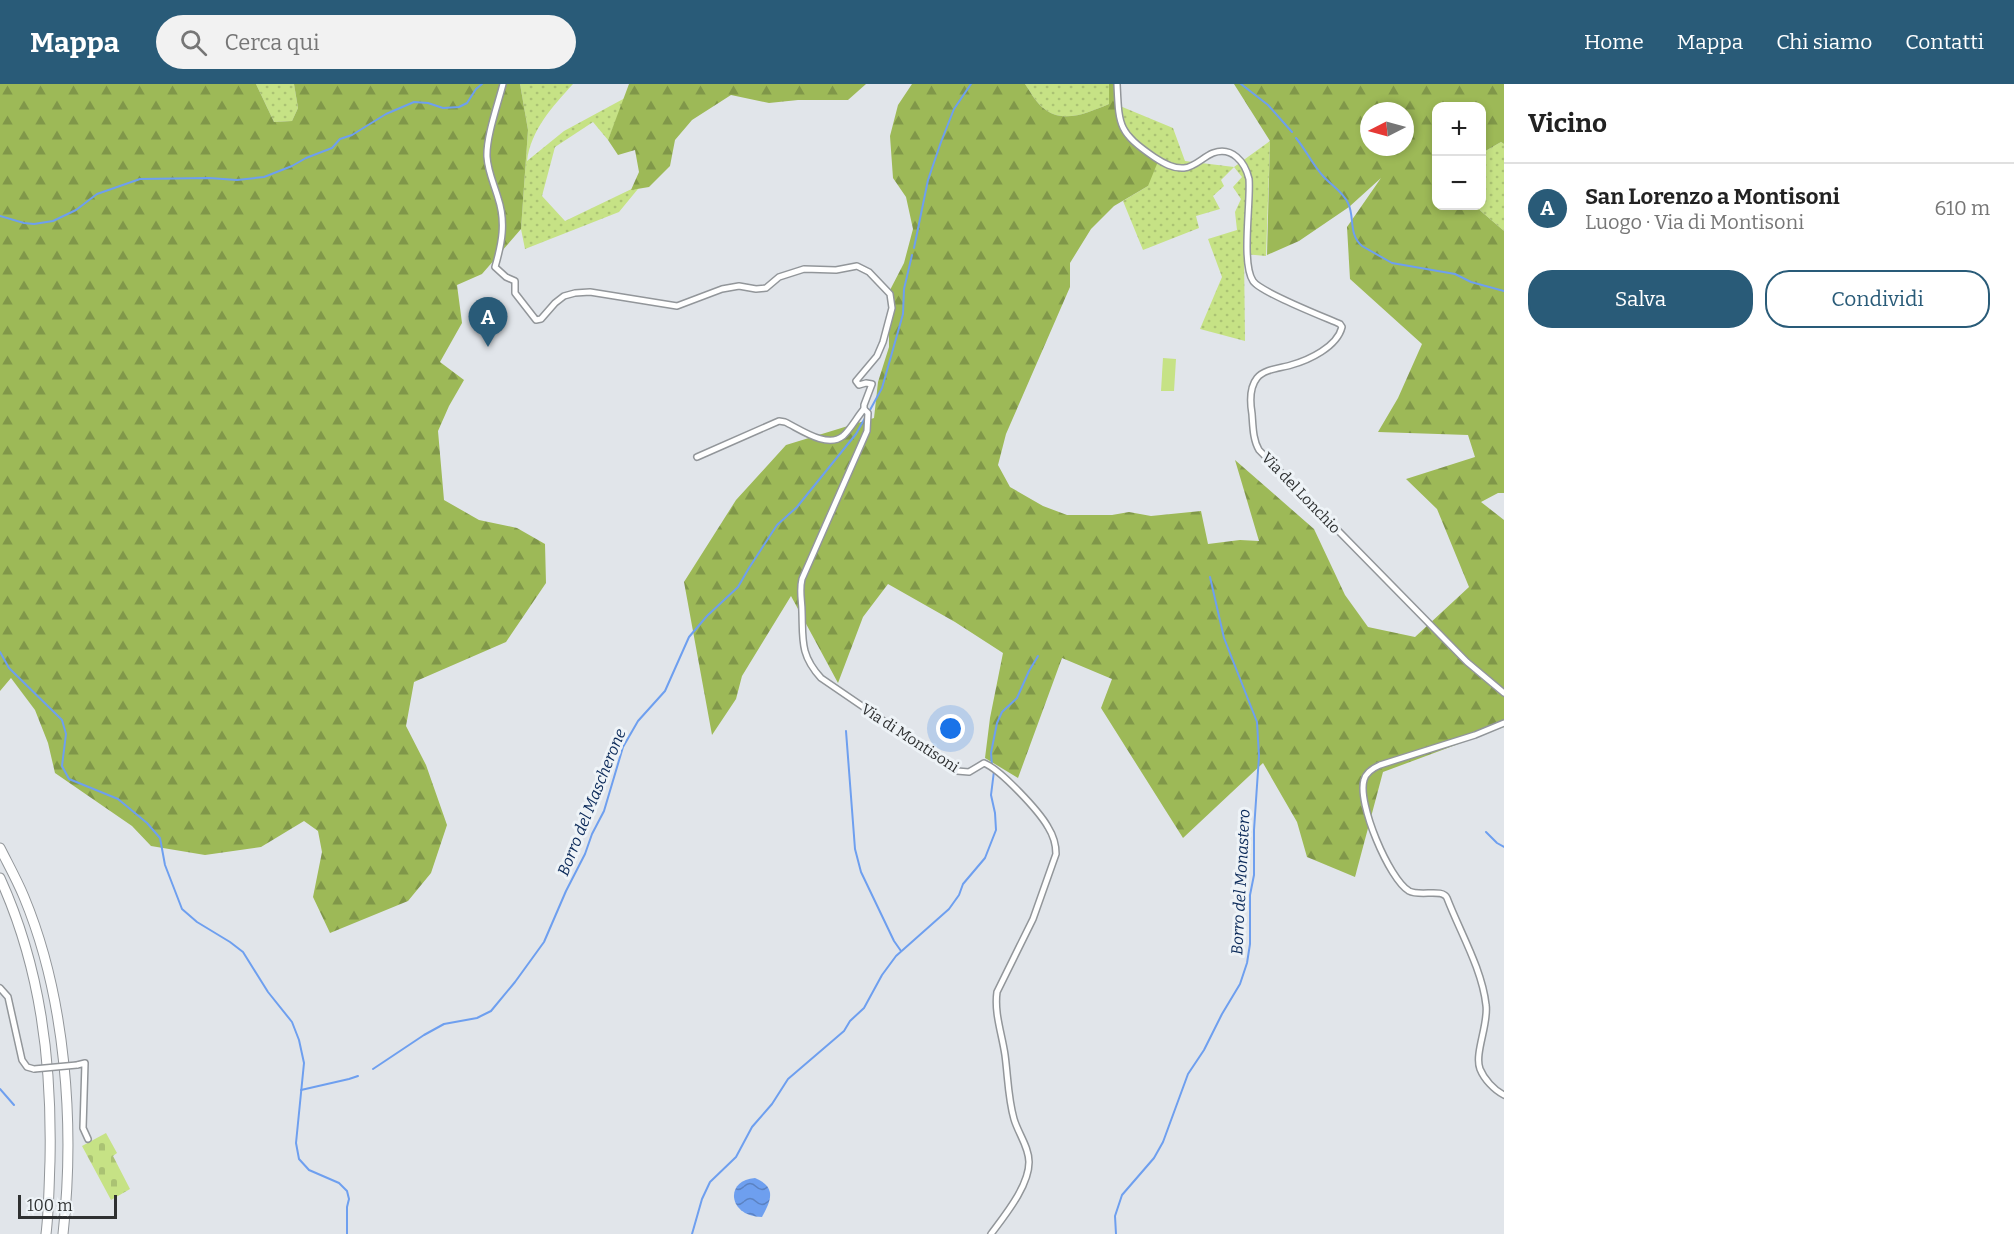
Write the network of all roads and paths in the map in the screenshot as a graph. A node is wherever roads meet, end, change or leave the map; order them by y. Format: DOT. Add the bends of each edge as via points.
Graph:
graph roads {
  1 [pos="503,84"];
  2 [pos="1117,84"];
  3 [pos="864,409"];
  4 [pos="697,457"];
  5 [pos="1504,693"];
  6 [pos="1504,723"];
  7 [pos="0,848"];
  8 [pos="0,878"];
  9 [pos="0,988"];
  10 [pos="1504,1095"];
  11 [pos="88,1139"];
  12 [pos="46,1234"];
  13 [pos="63,1234"];
  14 [pos="991,1234"];
  1 -- 3 [label="street, Via di Montisoni" via="487,153 503,220 495,267 515,281 515,293 533,319 538,321 564,296 575,293 591,292 677,306 722,289 766,288 779,277 804,269 857,266 872,275 892,300 877,356 856,381 859,385 872,384"];
  2 -- 5 [label="street, Via del Lonchio" via="1125,133 1158,159 1186,168 1215,153 1225,152 1238,158 1249,179 1248,267 1253,282 1342,327 1334,342 1321,351 1294,365 1262,373 1256,380 1251,409 1259,450 1467,662"];
  3 -- 4 [label="street, Via di Montisoni" via="844,435 833,440 779,421"];
  3 -- 14 [label="street, Via di Montisoni" via="868,412 867,431 799,590 802,644 807,661 821,678 957,771 969,772 984,763 998,772 1046,822 1056,847 1033,918 997,992 1008,1094 1029,1163 1021,1187"];
  6 -- 10 [label="street" via="1380,765 1367,773 1363,781 1371,829 1399,882 1415,894 1445,893 1487,1006 1479,1065 1494,1089"];
  7 -- 13 [label="highway" via="24,896 38,936 59,1024 67,1096"];
  8 -- 12 [label="highway" via="35,979 44,1026 51,1130"];
  9 -- 11 [label="street, bridge" via="9,997 22,1060 27,1067 85,1063 83,1128"];
}
